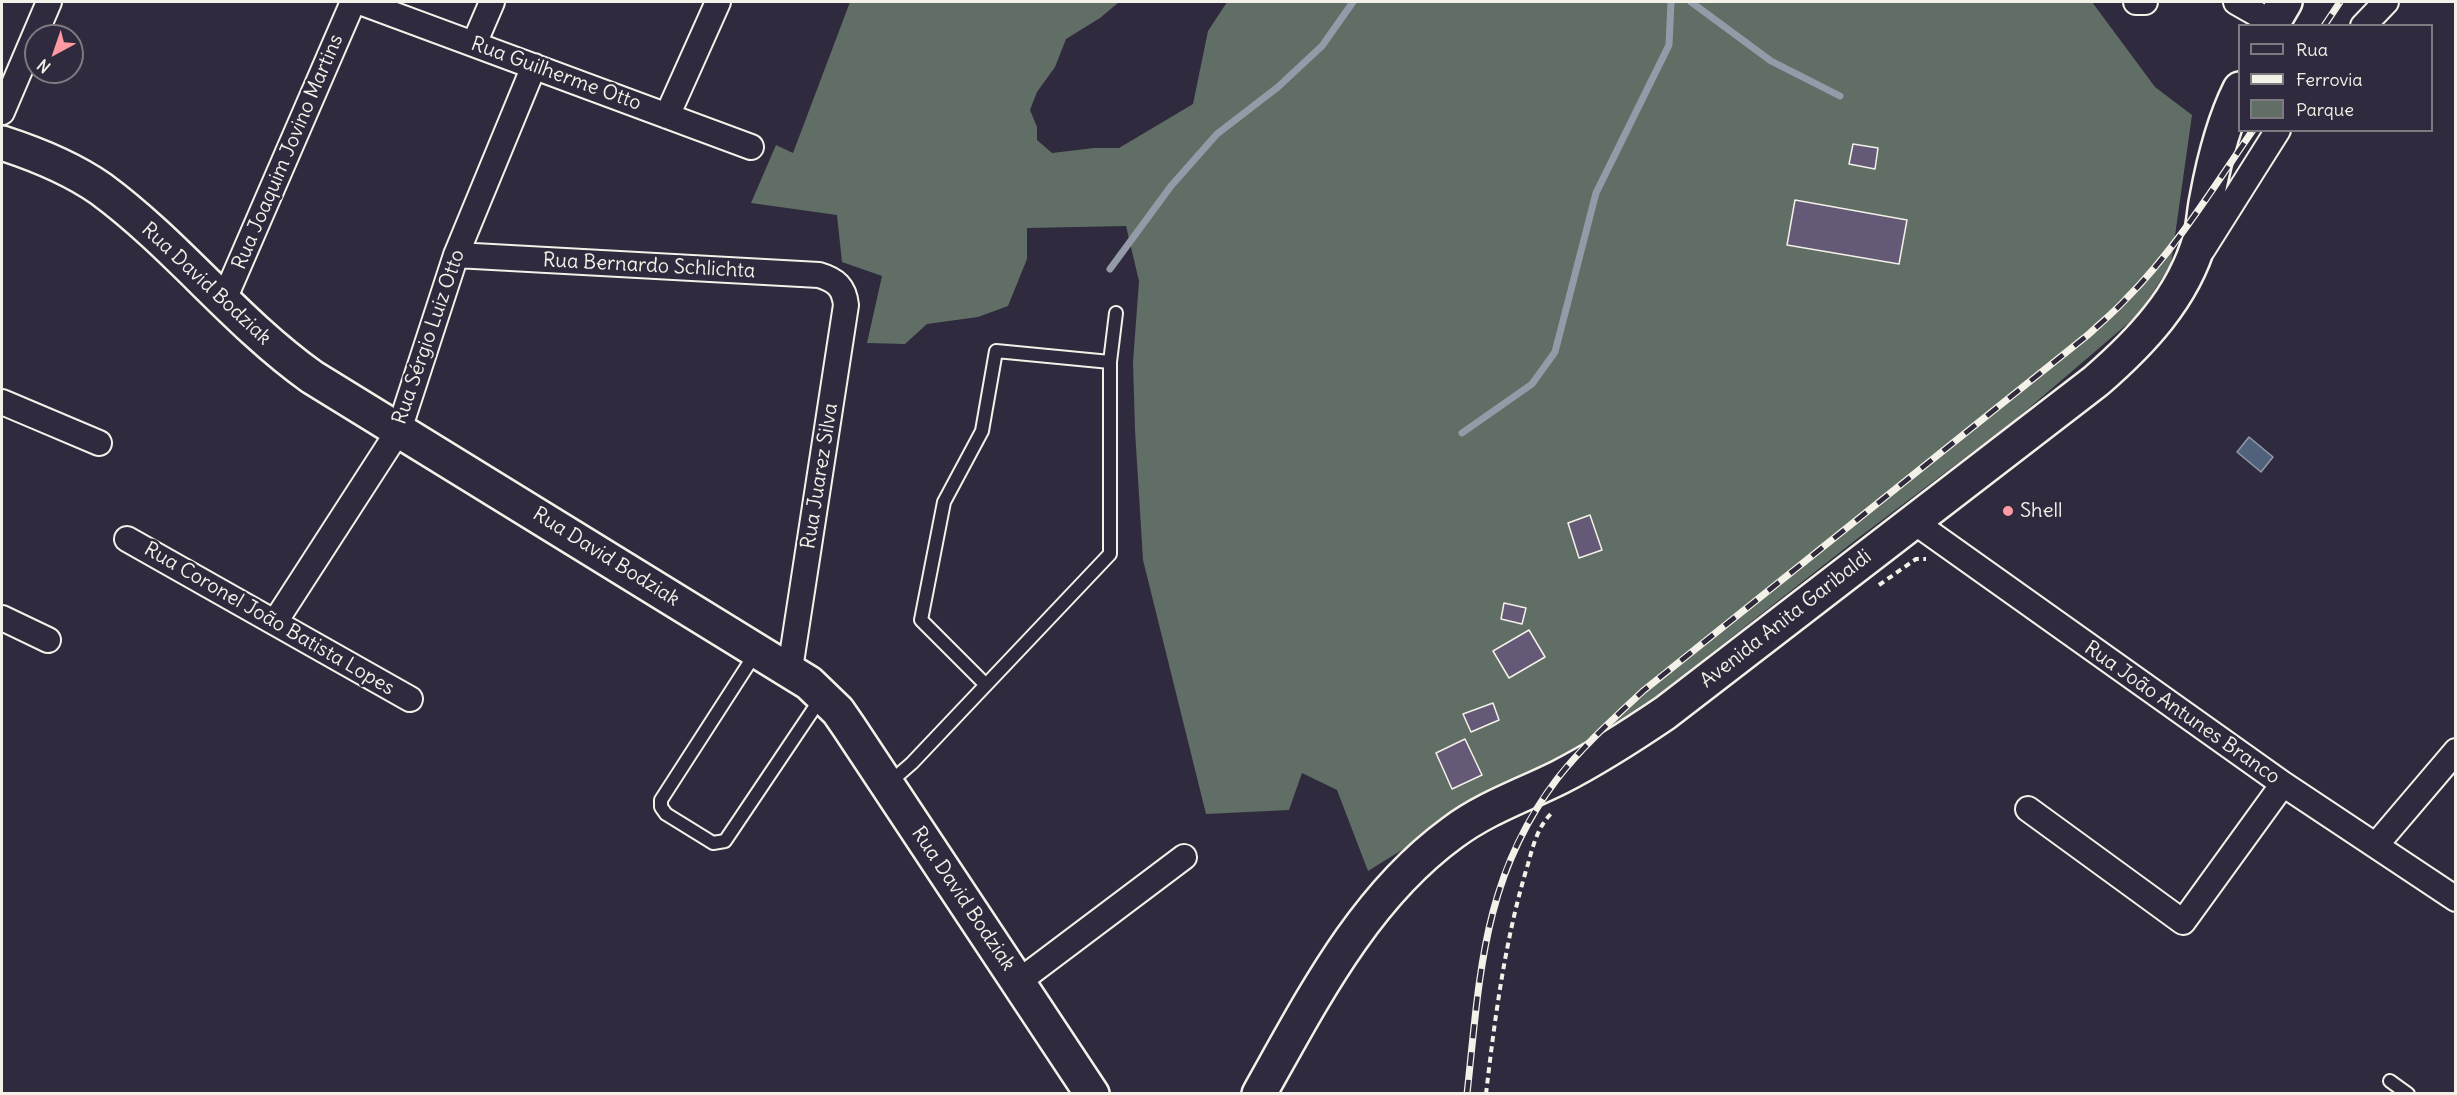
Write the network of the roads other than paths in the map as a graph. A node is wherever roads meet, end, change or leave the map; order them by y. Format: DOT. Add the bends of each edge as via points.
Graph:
graph roads {
  1 [pos="49,2"];
  2 [pos="353,2"];
  3 [pos="360,2"];
  4 [pos="492,2"];
  5 [pos="718,2"];
  6 [pos="2136,2"];
  7 [pos="2145,2"];
  8 [pos="2236,2"];
  9 [pos="2386,2"];
  10 [pos="2276,17"];
  11 [pos="2365,24"];
  12 [pos="474,44"];
  13 [pos="534,66"];
  14 [pos="2238,93"];
  15 [pos="2,112"];
  16 [pos="667,116"];
  17 [pos="2277,132"];
  18 [pos="2,143"];
  19 [pos="751,147"];
  20 [pos="456,255"];
  21 [pos="2190,268"];
  22 [pos="839,284"];
  23 [pos="224,302"];
  24 [pos="1116,313"];
  25 [pos="1110,362"];
  26 [pos="2,402"];
  27 [pos="399,430"];
  28 [pos="99,443"];
  29 [pos="1913,521"];
  30 [pos="127,539"];
  31 [pos="2,618"];
  32 [pos="275,622"];
  33 [pos="48,640"];
  34 [pos="757,650"];
  35 [pos="790,669"];
  36 [pos="986,685"];
  37 [pos="823,696"];
  38 [pos="410,699"];
  39 [pos="2456,752"];
  40 [pos="2283,784"];
  41 [pos="888,785"];
  42 [pos="2028,809"];
  43 [pos="2376,845"];
  44 [pos="1184,857"];
  45 [pos="2456,898"];
  46 [pos="1018,982"];
  47 [pos="2390,1081"];
  48 [pos="1092,1094"];
  49 [pos="1259,1094"];
  50 [pos="2408,1094"];
  1 -- 15 [label="street"];
  2 -- 23 [label="street, Rua Joaquim Jovino Martins"];
  3 -- 12 [label="street, Rua Guilherme Otto"];
  4 -- 12 [label="street"];
  5 -- 16 [label="street"];
  6 -- 7 [label="street"];
  8 -- 10 [label="street"];
  9 -- 11 [label="street"];
  12 -- 13 [label="street, Rua Guilherme Otto"];
  13 -- 16 [label="street, Rua Guilherme Otto"];
  13 -- 20 [label="street, Rua Sérgio Luiz Otto"];
  14 -- 21 [label="street, Avenida Anita Garibaldi" via="2218,147 2201,237"];
  16 -- 19 [label="street, Rua Guilherme Otto"];
  17 -- 21 [label="street"];
  18 -- 23 [label="street, Rua David Bodziak" via="45,159 99,188"];
  20 -- 22 [label="street, Rua Bernardo Schlichta" via="819,275"];
  20 -- 27 [label="street, Rua Sérgio Luiz Otto"];
  21 -- 29 [label="street, Avenida Anita Garibaldi" via="2153,327 2130,351"];
  22 -- 35 [label="street, Rua Juarez Silva" via="846,305"];
  23 -- 27 [label="street, Rua David Bodziak" via="288,359"];
  24 -- 25 [label="lane"];
  25 -- 36 [label="lane" via="1110,554"];
  25 -- 36 [label="lane" via="996,351 982,432 944,502 921,620"];
  26 -- 28 [label="street"];
  27 -- 32 [label="street, Rua Sérgio Luiz Otto"];
  27 -- 34 [label="street, Rua David Bodziak"];
  29 -- 40 [label="street, Rua João Antunes Branco"];
  29 -- 49 [label="street, Avenida Anita Garibaldi" via="1665,712 1567,773 1479,814 1434,847 1384,897 1354,936 1312,1000"];
  30 -- 32 [label="street, Rua Coronel João Batista Lopes"];
  31 -- 33 [label="street"];
  32 -- 38 [label="street, Rua Coronel João Batista Lopes"];
  34 -- 35 [label="street, Rua David Bodziak"];
  34 -- 37 [label="lane" via="661,801 666,814 713,843 725,841"];
  35 -- 37 [label="street, Rua David Bodziak"];
  36 -- 41 [label="lane"];
  37 -- 41 [label="street, Rua David Bodziak" via="838,711"];
  39 -- 43 [label="street"];
  40 -- 42 [label="street" via="2183,922"];
  40 -- 43 [label="street, Rua João Antunes Branco"];
  41 -- 46 [label="street, Rua David Bodziak"];
  43 -- 45 [label="street, Rua João Antunes Branco"];
  44 -- 46 [label="street"];
  46 -- 48 [label="street, Rua David Bodziak"];
  47 -- 50 [label="lane"];
}
